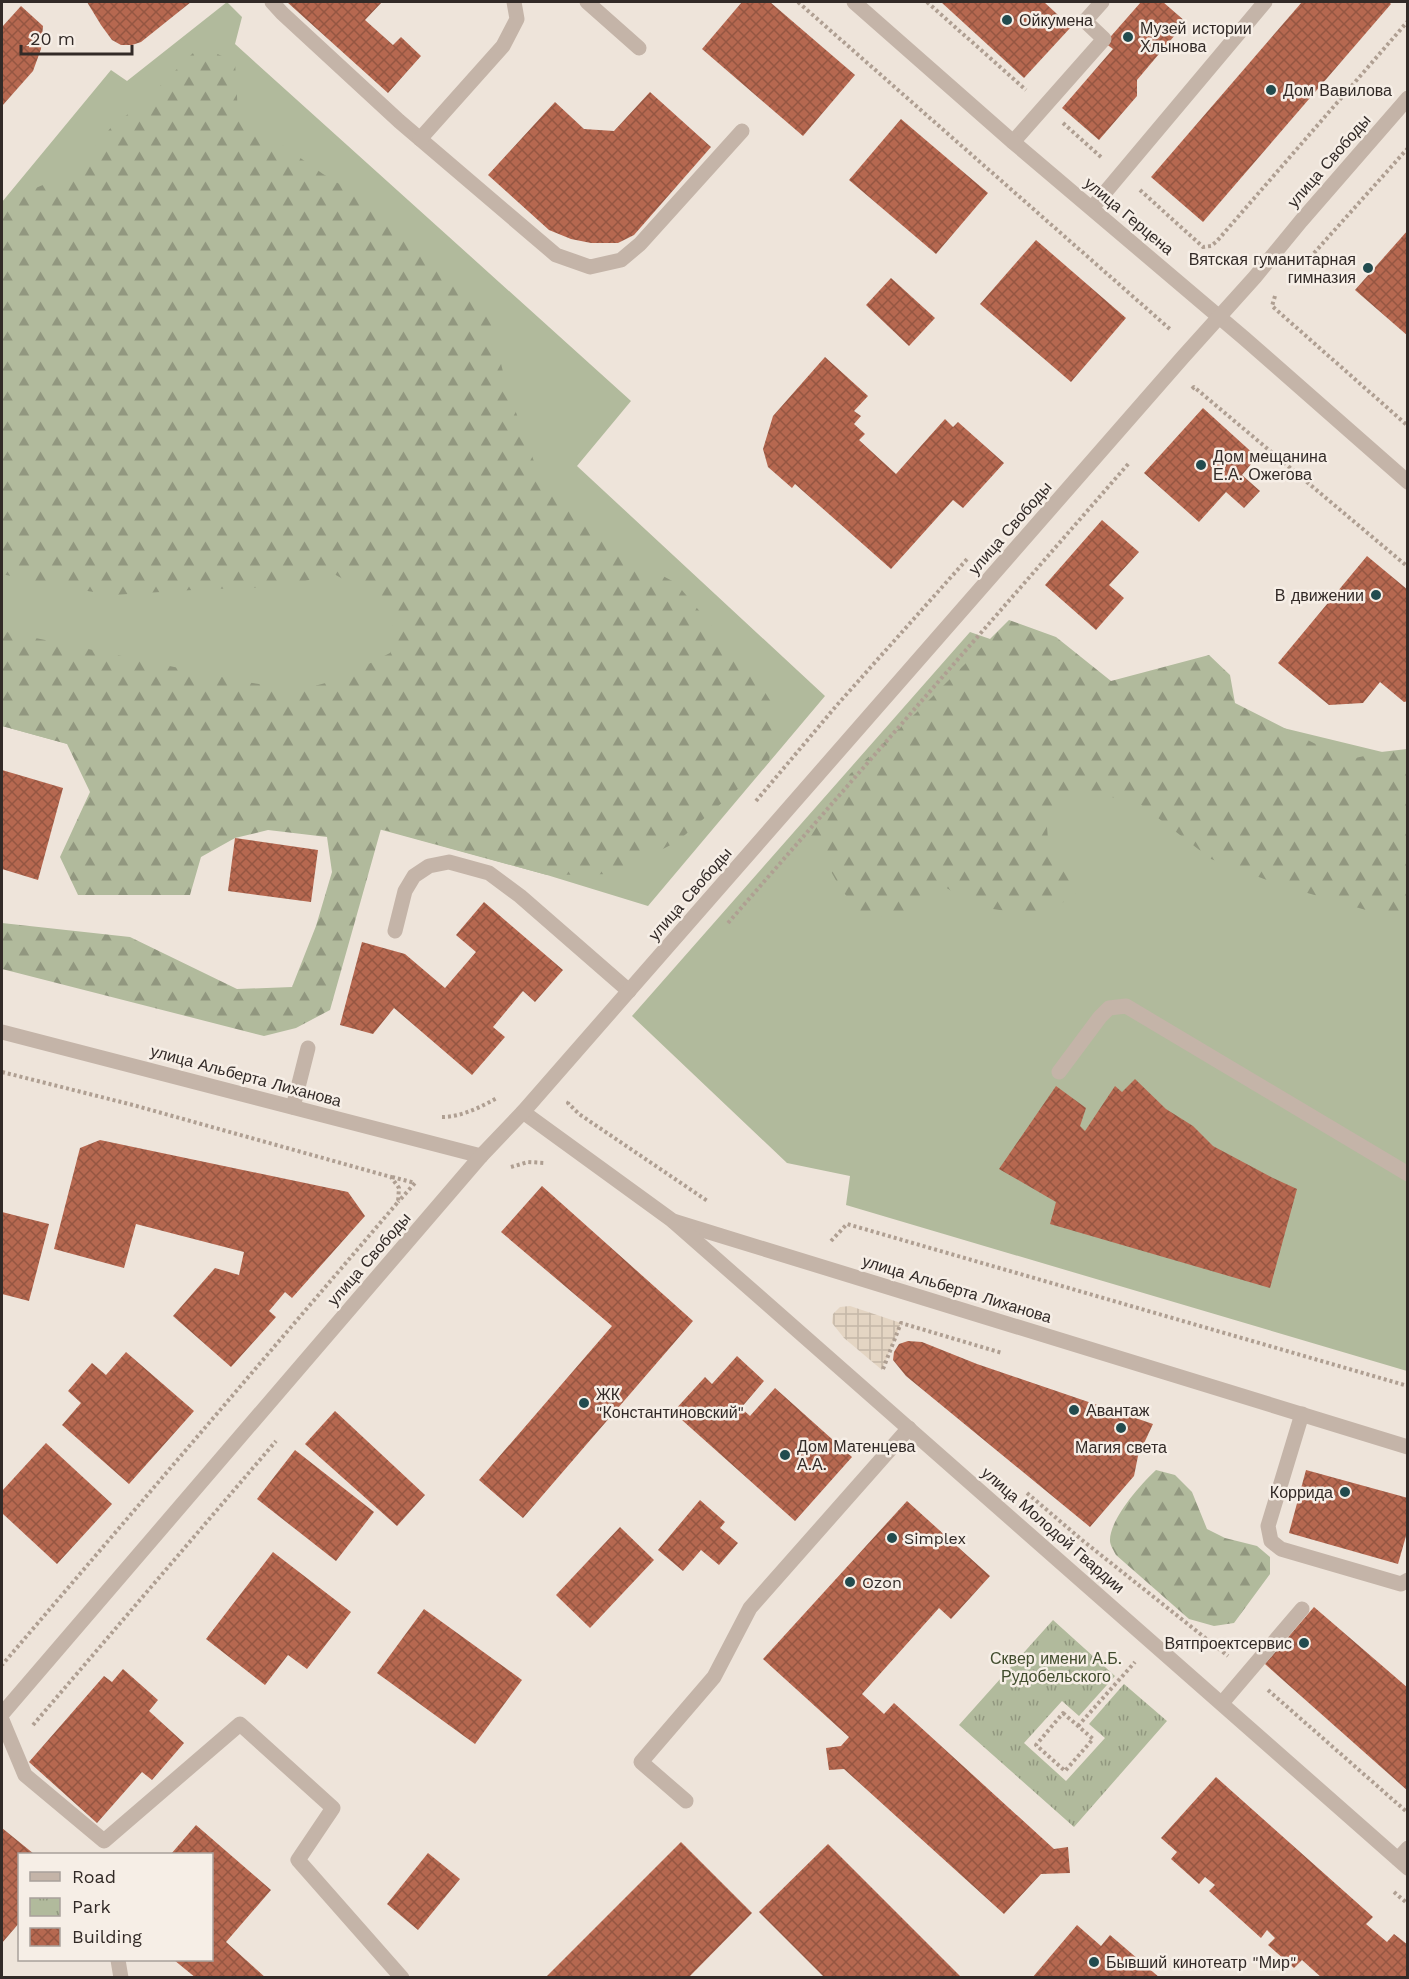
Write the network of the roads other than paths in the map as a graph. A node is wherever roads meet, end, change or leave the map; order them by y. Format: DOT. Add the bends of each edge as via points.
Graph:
graph roads {
  1 [pos="272,2"];
  2 [pos="514,2"];
  3 [pos="588,2"];
  4 [pos="854,2"];
  5 [pos="1102,2"];
  6 [pos="1265,2"];
  7 [pos="639,48"];
  8 [pos="1407,98"];
  9 [pos="742,131"];
  10 [pos="420,139"];
  11 [pos="1013,142"];
  12 [pos="1092,208"];
  13 [pos="1219,316"];
  14 [pos="1407,482"];
  15 [pos="394,931"];
  16 [pos="629,991"];
  17 [pos="2,1032"];
  18 [pos="308,1048"];
  19 [pos="1059,1072"];
  20 [pos="293,1107"];
  21 [pos="523,1112"];
  22 [pos="481,1156"];
  23 [pos="1407,1174"];
  24 [pos="673,1221"];
  25 [pos="1302,1414"];
  26 [pos="909,1428"];
  27 [pos="1407,1447"];
  28 [pos="1407,1580"];
  29 [pos="1302,1609"];
  30 [pos="1222,1703"];
  31 [pos="2,1714"];
  32 [pos="2,1720"];
  33 [pos="686,1801"];
  34 [pos="104,1848"];
  35 [pos="1404,1858"];
  36 [pos="118,1961"];
  37 [pos="121,1977"];
  38 [pos="402,1977"];
  1 -- 10 [label="street"];
  2 -- 10 [label="street" via="517,19 503,46"];
  3 -- 7 [label="street"];
  4 -- 11 [label="street, улица Герцена"];
  5 -- 11 [label="street" via="1085,21 1104,39"];
  6 -- 12 [label="street"];
  8 -- 13 [label="street, улица Свободы"];
  9 -- 10 [label="street" via="640,244 621,260 590,267 556,255"];
  11 -- 12 [label="street, улица Герцена"];
  12 -- 13 [label="street, улица Герцена"];
  13 -- 14 [label="street, улица Герцена"];
  13 -- 16 [label="street, улица Свободы"];
  15 -- 16 [label="street" via="405,891 414,876 449,862 489,873"];
  16 -- 21 [label="street, улица Свободы"];
  17 -- 20 [label="street, улица Альберта Лиханова"];
  18 -- 20 [label="street"];
  19 -- 23 [label="street" via="1109,1008 1126,1006"];
  20 -- 22 [label="street, улица Альберта Лиханова"];
  21 -- 22 [label="street, улица Свободы"];
  21 -- 24 [label="street, улица Альберта Лиханова"];
  22 -- 31 [label="street, улица Свободы"];
  24 -- 25 [label="street, улица Альберта Лиханова"];
  24 -- 26 [label="street, улица Молодой Гвардии"];
  25 -- 27 [label="street, улица Альберта Лиханова"];
  25 -- 28 [label="street" via="1268,1526 1271,1540 1281,1549 1357,1572 1401,1584"];
  26 -- 30 [label="street, улица Молодой Гвардии"];
  26 -- 33 [label="street" via="750,1608 714,1677 641,1762"];
  29 -- 30 [label="street"];
  30 -- 35 [label="street, улица Молодой Гвардии"];
  32 -- 34 [label="street" via="25,1775"];
  34 -- 38 [label="street" via="240,1724 333,1808 298,1860"];
  36 -- 37 [label="street"];
}
